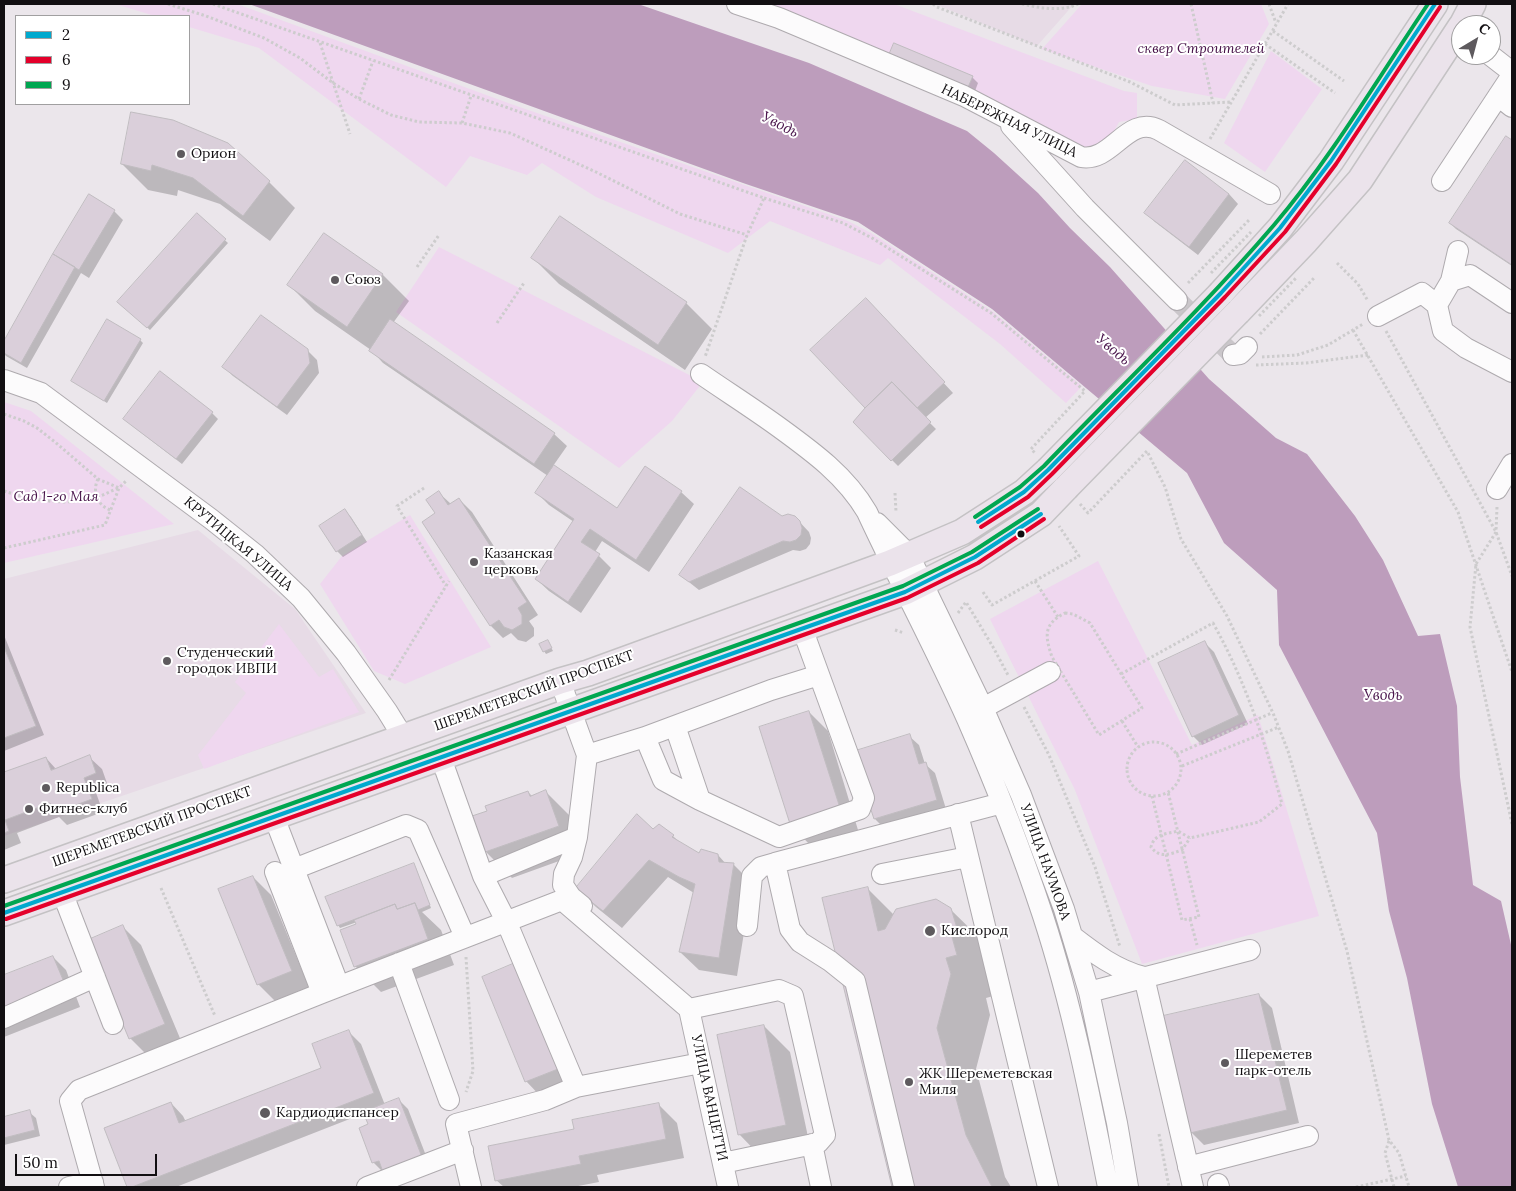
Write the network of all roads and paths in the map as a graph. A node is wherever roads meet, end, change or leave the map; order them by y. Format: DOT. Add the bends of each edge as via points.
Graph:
graph roads {
  1 [pos="168,4"];
  2 [pos="213,4"];
  3 [pos="737,4"];
  4 [pos="933,4"];
  5 [pos="1022,4"];
  6 [pos="1078,4"];
  7 [pos="1191,4"];
  8 [pos="1269,4"];
  9 [pos="1288,4"];
  10 [pos="1433,4"];
  11 [pos="1473,4"];
  12 [pos="1467,15"];
  13 [pos="1451,18"];
  14 [pos="1276,23"];
  15 [pos="1273,31"];
  16 [pos="1451,40"];
  17 [pos="320,42"];
  18 [pos="1265,44"];
  19 [pos="373,61"];
  20 [pos="1501,64"];
  21 [pos="1512,74"];
  22 [pos="1344,81"];
  23 [pos="333,83"];
  24 [pos="1335,94"];
  25 [pos="471,96"];
  26 [pos="359,99"];
  27 [pos="1231,102"];
  28 [pos="1505,102"];
  29 [pos="1213,103"];
  30 [pos="1001,115"];
  31 [pos="462,123"];
  32 [pos="350,134"];
  33 [pos="1200,154"];
  34 [pos="1442,181"];
  35 [pos="1270,194"];
  36 [pos="764,198"];
  37 [pos="1250,219"];
  38 [pos="1255,224"];
  39 [pos="1251,232"];
  40 [pos="439,235"];
  41 [pos="747,235"];
  42 [pos="1458,251"];
  43 [pos="1337,263"];
  44 [pos="417,267"];
  45 [pos="1315,277"];
  46 [pos="1452,281"];
  47 [pos="524,283"];
  48 [pos="1358,284"];
  49 [pos="1178,295"];
  50 [pos="1512,303"];
  51 [pos="1437,305"];
  52 [pos="1378,316"];
  53 [pos="496,323"];
  54 [pos="1353,330"];
  55 [pos="1328,345"];
  56 [pos="1247,353"];
  57 [pos="1368,355"];
  58 [pos="702,370"];
  59 [pos="1512,372"];
  60 [pos="4,380"];
  61 [pos="4,414"];
  62 [pos="1043,462"];
  63 [pos="1512,464"];
  64 [pos="98,479"];
  65 [pos="119,488"];
  66 [pos="424,488"];
  67 [pos="1497,489"];
  68 [pos="4,491"];
  69 [pos="895,493"];
  70 [pos="1072,495"];
  71 [pos="96,498"];
  72 [pos="111,510"];
  73 [pos="896,512"];
  74 [pos="1058,526"];
  75 [pos="1496,532"];
  76 [pos="4,548"];
  77 [pos="900,559"];
  78 [pos="1476,564"];
  79 [pos="1512,576"];
  80 [pos="449,581"];
  81 [pos="1035,581"];
  82 [pos="446,586"];
  83 [pos="914,588"];
  84 [pos="983,592"];
  85 [pos="966,602"];
  86 [pos="1058,617"];
  87 [pos="802,628"];
  88 [pos="1050,672"];
  89 [pos="1512,672"];
  90 [pos="1121,674"];
  91 [pos="818,675"];
  92 [pos="560,681"];
  93 [pos="386,686"];
  94 [pos="1016,690"];
  95 [pos="983,708"];
  96 [pos="571,711"];
  97 [pos="1272,712"];
  98 [pos="1257,719"];
  99 [pos="1122,721"];
  100 [pos="674,726"];
  101 [pos="1279,727"];
  102 [pos="1262,734"];
  103 [pos="403,737"];
  104 [pos="645,737"];
  105 [pos="1138,747"];
  106 [pos="1176,754"];
  107 [pos="587,755"];
  108 [pos="441,758"];
  109 [pos="414,766"];
  110 [pos="1182,766"];
  111 [pos="1168,792"];
  112 [pos="1152,796"];
  113 [pos="700,800"];
  114 [pos="1002,803"];
  115 [pos="958,814"];
  116 [pos="274,816"];
  117 [pos="1512,824"];
  118 [pos="1178,831"];
  119 [pos="1161,835"];
  120 [pos="577,837"];
  121 [pos="1190,838"];
  122 [pos="1182,850"];
  123 [pos="1166,855"];
  124 [pos="968,857"];
  125 [pos="775,863"];
  126 [pos="284,870"];
  127 [pos="882,874"];
  128 [pos="483,876"];
  129 [pos="4,880"];
  130 [pos="161,888"];
  131 [pos="62,892"];
  132 [pos="4,913"];
  133 [pos="1190,919"];
  134 [pos="507,922"];
  135 [pos="747,926"];
  136 [pos="620,935"];
  137 [pos="1072,936"];
  138 [pos="465,937"];
  139 [pos="1195,940"];
  140 [pos="1250,950"];
  141 [pos="399,963"];
  142 [pos="1136,975"];
  143 [pos="95,977"];
  144 [pos="331,989"];
  145 [pos="1088,992"];
  146 [pos="689,1008"];
  147 [pos="4,1018"];
  148 [pos="113,1024"];
  149 [pos="222,1032"];
  150 [pos="701,1063"];
  151 [pos="576,1087"];
  152 [pos="449,1100"];
  153 [pos="456,1124"];
  154 [pos="1158,1128"];
  155 [pos="1308,1136"];
  156 [pos="1389,1140"];
  157 [pos="812,1144"];
  158 [pos="463,1150"];
  159 [pos="723,1163"];
  160 [pos="1188,1168"];
  161 [pos="1406,1176"];
  162 [pos="1392,1179"];
  163 [pos="93,1185"];
  164 [pos="1368,1186"];
  165 [pos="69,1187"];
  166 [pos="366,1187"];
  167 [pos="471,1187"];
  168 [pos="728,1187"];
  169 [pos="821,1187"];
  170 [pos="904,1187"];
  171 [pos="1048,1187"];
  172 [pos="1108,1187"];
  173 [pos="1128,1187"];
  174 [pos="1169,1187"];
  175 [pos="1193,1187"];
  176 [pos="1356,1187"];
  177 [pos="1394,1187"];
  178 [pos="1409,1187"];
  1 -- 23 [label="path" via="264,38 300,58"];
  2 -- 17 [label="path"];
  3 -- 30 [label="street, НАБЕРЕЖНАЯ УЛИЦА" via="779,18 955,92"];
  4 -- 29 [label="path" via="1130,82 1175,105"];
  5 -- 6 [label="path" via="1050,9"];
  7 -- 29 [label="path"];
  8 -- 14 [label="path"];
  9 -- 14 [label="path"];
  10 -- 13 [label="main road"];
  10 -- 62 [label="main road, ШЕРЕМЕТЕВСКИЙ ПРОСПЕКТ, bridge" via="1331,161 1280,228 1220,293"];
  11 -- 12 [label="main road"];
  14 -- 15 [label="path"];
  15 -- 18 [label="path"];
  15 -- 22 [label="path"];
  16 -- 70 [label="main road, bridge" via="1360,180"];
  17 -- 19 [label="path"];
  17 -- 23 [label="path"];
  18 -- 24 [label="path"];
  18 -- 27 [label="path"];
  19 -- 25 [label="path"];
  19 -- 26 [label="path"];
  20 -- 21 [label="street"];
  21 -- 28 [label="street"];
  23 -- 26 [label="path"];
  23 -- 32 [label="path"];
  25 -- 31 [label="path"];
  25 -- 36 [label="path"];
  26 -- 31 [label="path" via="391,115 419,122"];
  27 -- 29 [label="path"];
  27 -- 33 [label="path"];
  28 -- 34 [label="street"];
  30 -- 33 [label="street, НАБЕРЕЖНАЯ УЛИЦА" via="1085,158 1099,155 1142,126 1154,128"];
  30 -- 49 [label="street" via="1085,208"];
  31 -- 41 [label="path" via="510,133 680,214"];
  33 -- 35 [label="street, НАБЕРЕЖНАЯ УЛИЦА"];
  36 -- 41 [label="path"];
  36 -- 62 [label="path" via="843,223 872,238 991,313 1085,391 1032,450"];
  37 -- 49 [label="path"];
  38 -- 39 [label="path"];
  40 -- 44 [label="path"];
  41 -- 58 [label="path"];
  42 -- 46 [label="street"];
  43 -- 48 [label="path"];
  45 -- 56 [label="path"];
  46 -- 50 [label="street" via="1470,275"];
  46 -- 51 [label="street"];
  47 -- 53 [label="path"];
  51 -- 52 [label="street" via="1422,292"];
  51 -- 59 [label="street" via="1443,331 1466,348"];
  52 -- 75 [label="path"];
  54 -- 57 [label="path"];
  55 -- 56 [label="path" via="1296,354"];
  56 -- 57 [label="path" via="1250,365 1306,363"];
  57 -- 78 [label="path" via="1458,512"];
  58 -- 77 [label="street, УЛИЦА НАУМОВА" via="832,468 861,502"];
  60 -- 103 [label="street, КРУТИЦКАЯ УЛИЦА" via="41,393 255,554 301,598 346,653"];
  61 -- 64 [label="path" via="36,428"];
  62 -- 77 [label="main road, ШЕРЕМЕТЕВСКИЙ ПРОСПЕКТ" via="1024,492 962,532"];
  63 -- 67 [label="street"];
  64 -- 65 [label="path"];
  64 -- 71 [label="path" via="94,486"];
  65 -- 71 [label="path"];
  65 -- 72 [label="path"];
  66 -- 82 [label="path" via="397,506"];
  67 -- 75 [label="path"];
  68 -- 71 [label="path" via="42,501 73,502"];
  69 -- 73 [label="path"];
  70 -- 83 [label="main road" via="975,557"];
  70 -- 97 [label="path" via="1088,512 1147,451 1165,487 1181,539 1227,616"];
  71 -- 72 [label="path"];
  72 -- 76 [label="path" via="105,525"];
  74 -- 81 [label="path" via="1079,556"];
  75 -- 78 [label="path"];
  75 -- 79 [label="path"];
  77 -- 83 [label="street, УЛИЦА НАУМОВА"];
  77 -- 92 [label="main road, ШЕРЕМЕТЕВСКИЙ ПРОСПЕКТ"];
  78 -- 89 [label="path"];
  78 -- 117 [label="path" via="1470,627"];
  80 -- 82 [label="path"];
  81 -- 84 [label="path" via="992,605"];
  81 -- 86 [label="path"];
  82 -- 93 [label="path"];
  83 -- 87 [label="main road"];
  83 -- 95 [label="street, УЛИЦА НАУМОВА"];
  83 -- 114 [label="street, УЛИЦА НАУМОВА"];
  85 -- 94 [label="path"];
  86 -- 90 [label="path" via="1073,614 1090,623"];
  86 -- 99 [label="path" via="1047,630 1048,647 1099,736"];
  87 -- 91 [label="street"];
  87 -- 96 [label="main road"];
  88 -- 94 [label="street"];
  90 -- 98 [label="path" via="1213,622"];
  90 -- 99 [label="path" via="1142,708"];
  91 -- 100 [label="street"];
  91 -- 113 [label="street" via="864,798 860,809 779,837"];
  92 -- 96 [label="street"];
  92 -- 103 [label="main road, ШЕРЕМЕТЕВСКИЙ ПРОСПЕКТ"];
  94 -- 95 [label="street"];
  94 -- 142 [label="path" via="1049,755"];
  95 -- 137 [label="street, УЛИЦА НАУМОВА" via="1020,795"];
  96 -- 107 [label="street"];
  96 -- 108 [label="main road"];
  97 -- 98 [label="path"];
  97 -- 101 [label="path"];
  98 -- 102 [label="path"];
  98 -- 106 [label="path"];
  99 -- 105 [label="path"];
  100 -- 104 [label="street"];
  100 -- 113 [label="street"];
  101 -- 102 [label="path"];
  101 -- 156 [label="path" via="1347,951"];
  102 -- 110 [label="path"];
  102 -- 121 [label="path" via="1282,804 1259,822"];
  103 -- 109 [label="main road, КРУТИЦКАЯ УЛИЦА"];
  103 -- 129 [label="main road, ШЕРЕМЕТЕВСКИЙ ПРОСПЕКТ"];
  104 -- 107 [label="street"];
  104 -- 113 [label="street" via="663,780"];
  105 -- 106 [label="path" via="1156,742 1165,744"];
  105 -- 112 [label="path" via="1128,761 1128,777 1138,791"];
  106 -- 110 [label="path"];
  107 -- 120 [label="street"];
  108 -- 109 [label="main road"];
  108 -- 128 [label="street"];
  109 -- 116 [label="main road"];
  110 -- 111 [label="path" via="1177,784"];
  111 -- 112 [label="path"];
  111 -- 118 [label="path"];
  112 -- 119 [label="path"];
  114 -- 115 [label="street"];
  114 -- 172 [label="street, УЛИЦА НАУМОВА" via="1043,915 1068,997"];
  115 -- 124 [label="street"];
  115 -- 125 [label="street"];
  116 -- 126 [label="street"];
  116 -- 131 [label="main road"];
  118 -- 119 [label="path"];
  118 -- 121 [label="path"];
  118 -- 122 [label="path"];
  119 -- 123 [label="path"];
  119 -- 123 [label="path" via="1152,841 1151,847 1155,853"];
  120 -- 128 [label="street"];
  120 -- 136 [label="street" via="563,884 570,897"];
  121 -- 122 [label="path"];
  122 -- 123 [label="path"];
  122 -- 133 [label="path" via="1199,917"];
  123 -- 133 [label="path" via="1182,920"];
  124 -- 127 [label="street"];
  124 -- 171 [label="street"];
  125 -- 135 [label="street" via="760,867 752,876"];
  125 -- 170 [label="street" via="790,929 800,942 855,981"];
  126 -- 138 [label="street" via="406,825 418,830"];
  126 -- 144 [label="street"];
  128 -- 134 [label="street"];
  130 -- 149 [label="path"];
  131 -- 132 [label="main road"];
  131 -- 143 [label="street"];
  133 -- 139 [label="path"];
  134 -- 138 [label="street"];
  134 -- 146 [label="street" via="562,900"];
  134 -- 151 [label="street"];
  137 -- 142 [label="street" via="1102,959"];
  137 -- 145 [label="street, УЛИЦА НАУМОВА"];
  138 -- 141 [label="street"];
  138 -- 153 [label="path" via="473,1071"];
  140 -- 142 [label="street"];
  141 -- 144 [label="street"];
  141 -- 152 [label="street"];
  142 -- 145 [label="street"];
  142 -- 160 [label="street"];
  143 -- 147 [label="street"];
  143 -- 148 [label="street"];
  144 -- 149 [label="street"];
  145 -- 173 [label="street, УЛИЦА НАУМОВА"];
  146 -- 150 [label="street, УЛИЦА ВАНЦЕТТИ"];
  146 -- 157 [label="street" via="778,990 793,996 825,1135 818,1143"];
  149 -- 163 [label="street" via="79,1090 70,1101"];
  150 -- 151 [label="street"];
  150 -- 159 [label="street, УЛИЦА ВАНЦЕТТИ"];
  151 -- 153 [label="street" via="545,1100"];
  153 -- 158 [label="street"];
  154 -- 174 [label="path"];
  155 -- 160 [label="street"];
  156 -- 161 [label="path" via="1399,1153"];
  156 -- 162 [label="path" via="1384,1153"];
  157 -- 159 [label="street"];
  157 -- 169 [label="street"];
  158 -- 166 [label="street"];
  158 -- 167 [label="street"];
  159 -- 168 [label="street, УЛИЦА ВАНЦЕТТИ"];
  160 -- 175 [label="street"];
  161 -- 162 [label="path"];
  161 -- 178 [label="path"];
  162 -- 164 [label="path"];
  162 -- 177 [label="path"];
  163 -- 165 [label="street"];
  164 -- 176 [label="path"];
}
